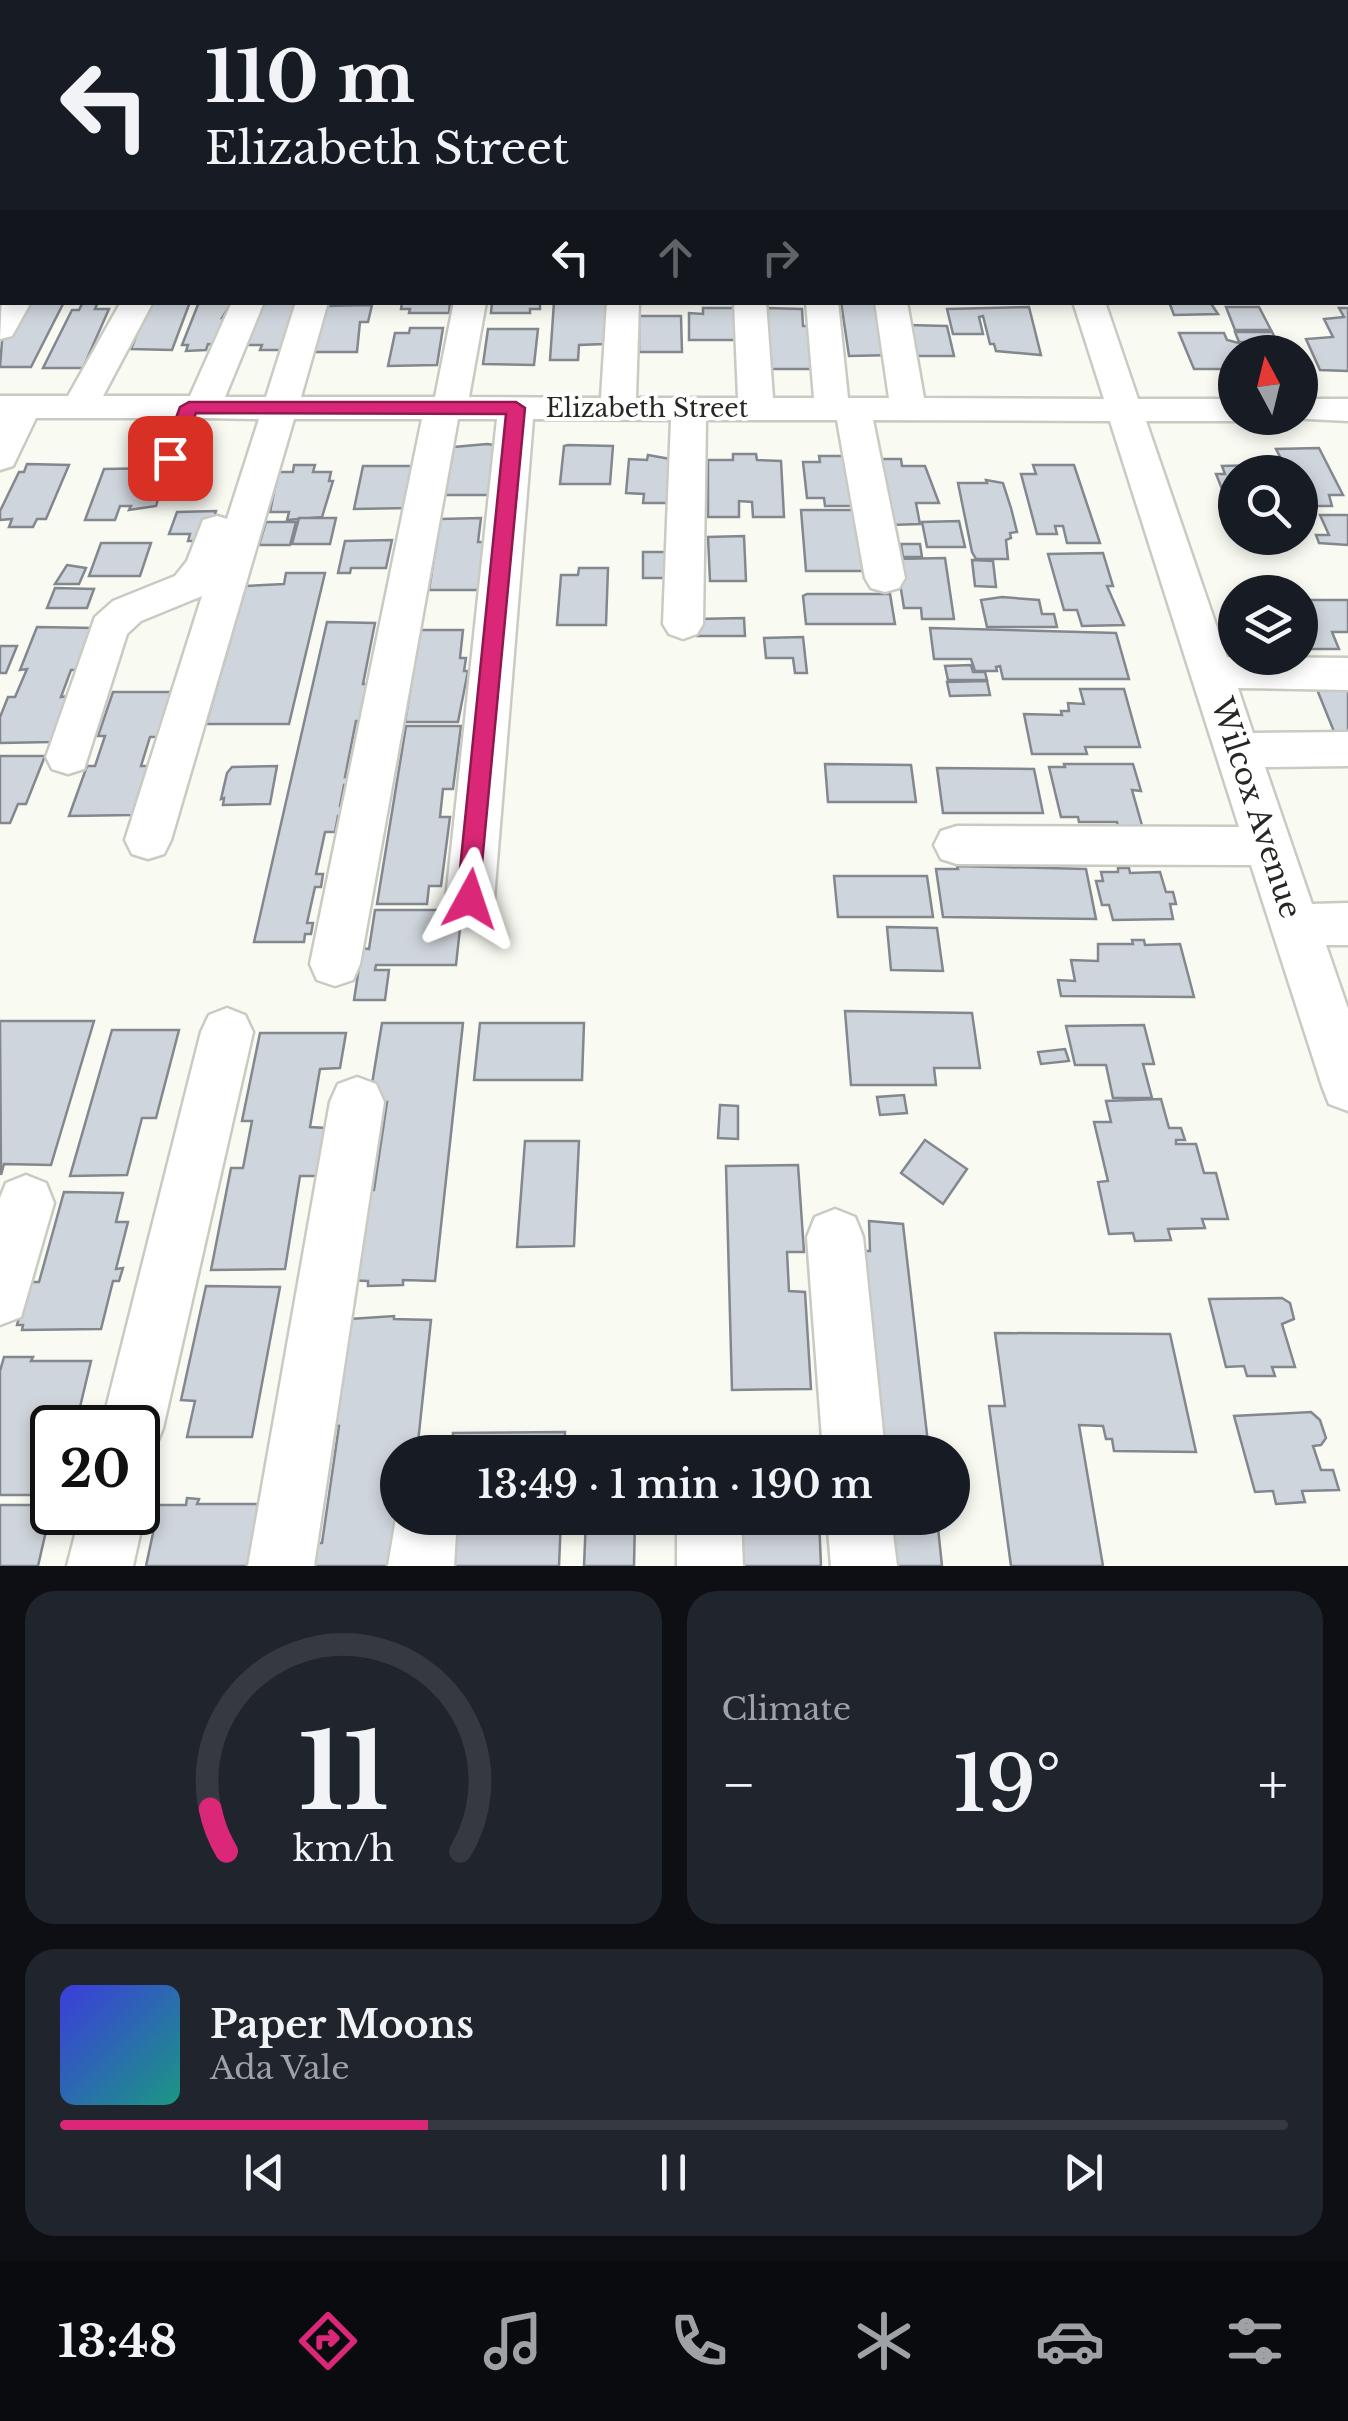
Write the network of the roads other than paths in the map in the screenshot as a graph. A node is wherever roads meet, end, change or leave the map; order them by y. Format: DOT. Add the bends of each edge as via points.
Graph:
graph roads {
  1 [pos="13,305"];
  2 [pos="135,305"];
  3 [pos="247,305"];
  4 [pos="311,305"];
  5 [pos="469,305"];
  6 [pos="623,305"];
  7 [pos="750,305"];
  8 [pos="823,305"];
  9 [pos="891,305"];
  10 [pos="1090,305"];
  11 [pos="0,330"];
  12 [pos="12,407"];
  13 [pos="80,407"];
  14 [pos="196,407"];
  15 [pos="266,408"];
  16 [pos="446,408"];
  17 [pos="516,408"];
  18 [pos="618,408"];
  19 [pos="689,409"];
  20 [pos="756,409"];
  21 [pos="842,409"];
  22 [pos="908,409"];
  23 [pos="1125,410"];
  24 [pos="1218,410"];
  25 [pos="1318,410"];
  26 [pos="1348,410"];
  27 [pos="0,458"];
  28 [pos="170,458"];
  29 [pos="885,578"];
  30 [pos="683,624"];
  31 [pos="1212,672"];
  32 [pos="1348,674"];
  33 [pos="1237,750"];
  34 [pos="1348,750"];
  35 [pos="68,757"];
  36 [pos="148,840"];
  37 [pos="957,845"];
  38 [pos="1269,846"];
  39 [pos="470,899"];
  40 [pos="1348,924"];
  41 [pos="1295,925"];
  42 [pos="335,964"];
  43 [pos="227,1032"];
  44 [pos="1348,1086"];
  45 [pos="357,1102"];
  46 [pos="26,1203"];
  47 [pos="835,1237"];
  48 [pos="0,1296"];
  49 [pos="138,1405"];
  50 [pos="852,1435"];
  51 [pos="107,1535"];
  52 [pos="424,1535"];
  53 [pos="709,1535"];
  54 [pos="861,1535"];
  55 [pos="100,1566"];
  56 [pos="282,1566"];
  57 [pos="421,1566"];
  58 [pos="710,1566"];
  59 [pos="864,1566"];
  1 -- 11 [label="street"];
  2 -- 13 [label="street"];
  3 -- 14 [label="street"];
  4 -- 15 [label="street"];
  5 -- 16 [label="street"];
  6 -- 18 [label="street"];
  7 -- 20 [label="street"];
  8 -- 21 [label="street"];
  9 -- 22 [label="street"];
  10 -- 23 [label="street, Wilcox Avenue"];
  12 -- 13 [label="street, Elizabeth Street"];
  12 -- 27 [label="street"];
  13 -- 14 [label="street, Elizabeth Street"];
  14 -- 15 [label="street, Elizabeth Street"];
  14 -- 28 [label="street"];
  15 -- 16 [label="street, Elizabeth Street"];
  15 -- 35 [label="street" via="206,566 189,586 109,626"];
  15 -- 36 [label="street"];
  16 -- 17 [label="street, Elizabeth Street"];
  16 -- 42 [label="street"];
  17 -- 18 [label="street, Elizabeth Street"];
  17 -- 39 [label="street"];
  18 -- 19 [label="street, Elizabeth Street"];
  19 -- 20 [label="street, Elizabeth Street"];
  19 -- 30 [label="street"];
  20 -- 21 [label="street, Elizabeth Street"];
  21 -- 22 [label="street, Elizabeth Street"];
  21 -- 29 [label="street"];
  22 -- 23 [label="street, Elizabeth Street"];
  23 -- 24 [label="street, Elizabeth Street"];
  23 -- 31 [label="street, Wilcox Avenue"];
  25 -- 26 [label="street"];
  31 -- 32 [label="street"];
  31 -- 33 [label="street, Wilcox Avenue"];
  33 -- 34 [label="street"];
  33 -- 38 [label="street, Wilcox Avenue"];
  37 -- 38 [label="street"];
  38 -- 41 [label="street, Wilcox Avenue"];
  40 -- 41 [label="street"];
  41 -- 44 [label="street, Wilcox Avenue"];
  43 -- 49 [label="street"];
  45 -- 56 [label="street"];
  46 -- 48 [label="street"];
  47 -- 50 [label="street"];
  51 -- 55 [label="street"];
  52 -- 57 [label="street"];
  53 -- 58 [label="street"];
  54 -- 59 [label="street"];
}
